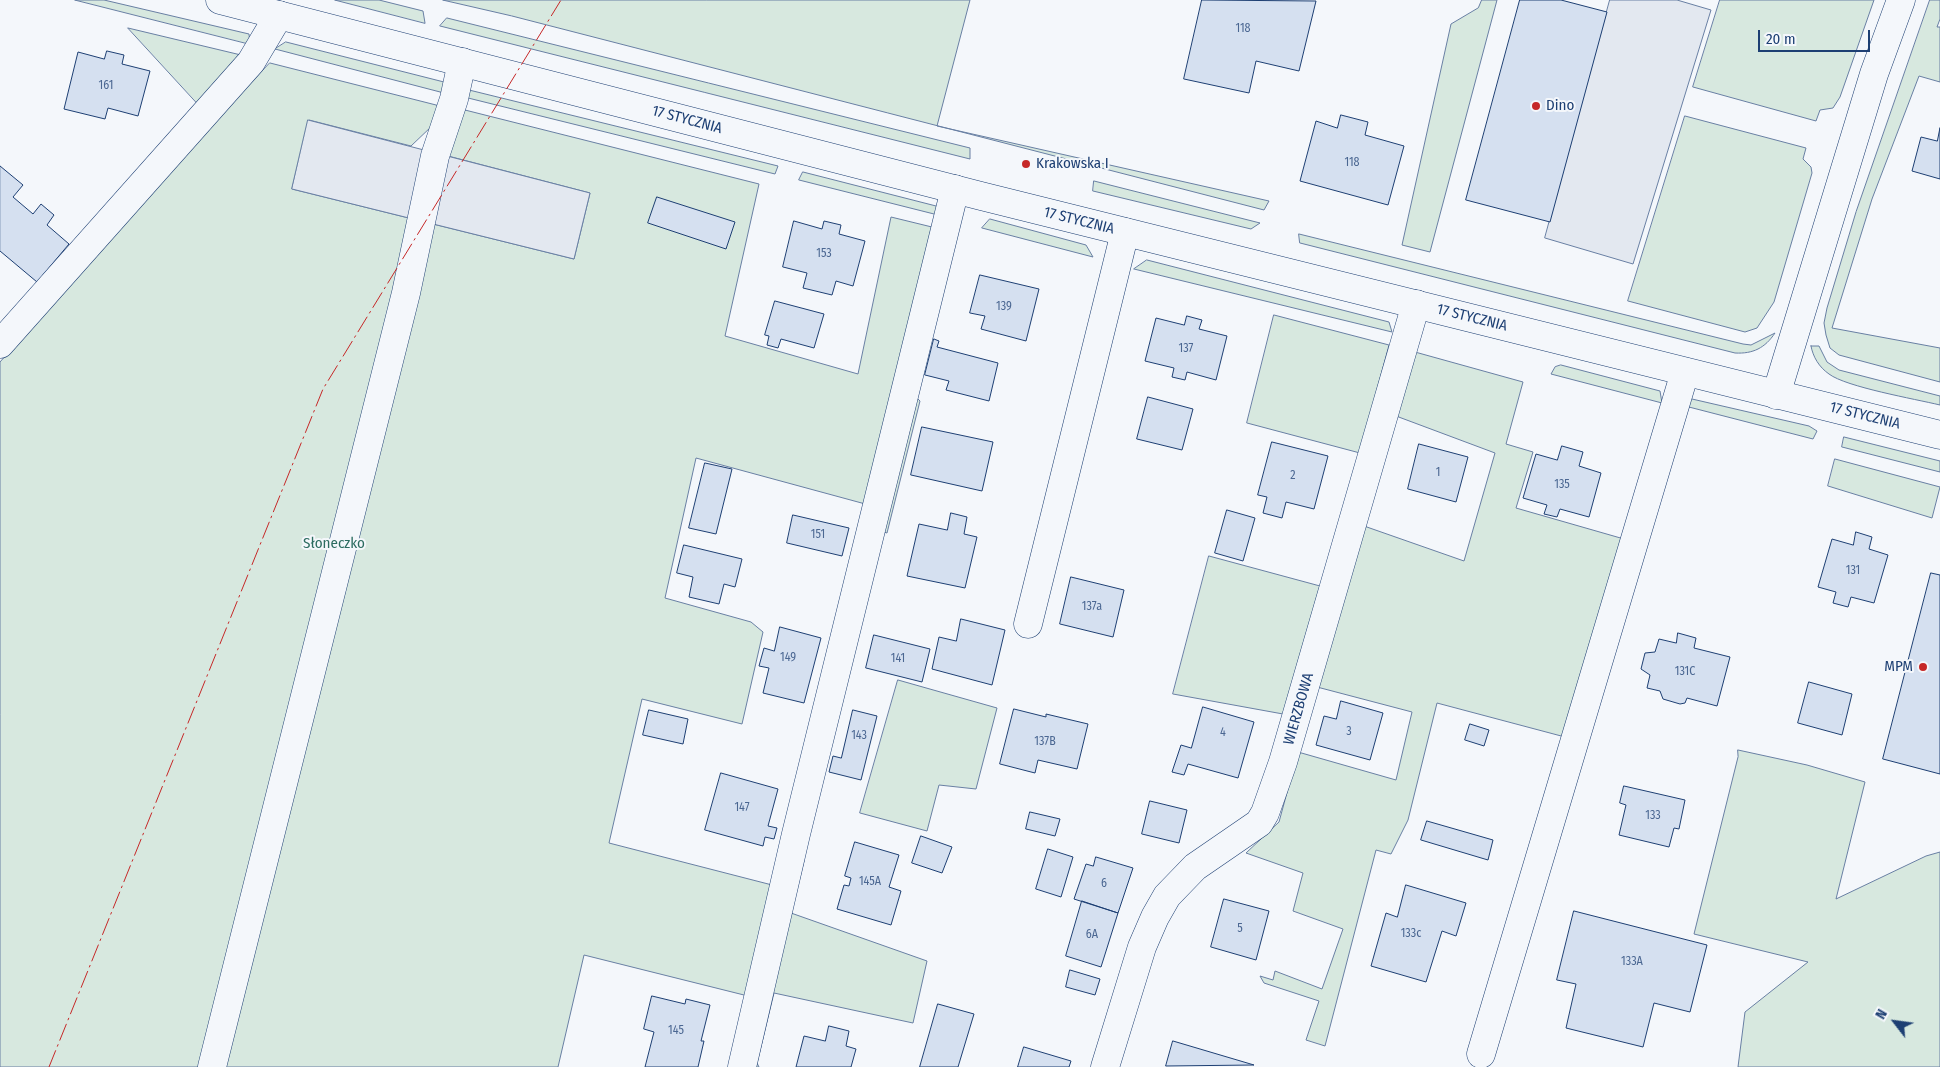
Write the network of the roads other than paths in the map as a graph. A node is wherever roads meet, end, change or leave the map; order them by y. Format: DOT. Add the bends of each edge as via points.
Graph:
graph roads {
  1 [pos="220,0"];
  2 [pos="1901,0"];
  3 [pos="279,15"];
  4 [pos="462,62"];
  5 [pos="955,189"];
  6 [pos="1125,232"];
  7 [pos="1416,304"];
  8 [pos="0,344"];
  9 [pos="1685,372"];
  10 [pos="1776,395"];
  11 [pos="1940,435"];
  12 [pos="1028,624"];
  13 [pos="1481,1054"];
  14 [pos="212,1067"];
  15 [pos="742,1067"];
  16 [pos="1105,1067"];
  1 -- 3 [label="main road, 17 STYCZNIA"];
  2 -- 10 [label="main road" via="1874,74"];
  3 -- 4 [label="main road, 17 STYCZNIA"];
  3 -- 8 [label="main road" via="252,62"];
  4 -- 5 [label="main road, 17 STYCZNIA"];
  4 -- 14 [label="main road" via="436,156 406,293"];
  5 -- 6 [label="main road, 17 STYCZNIA"];
  5 -- 15 [label="main road"];
  6 -- 7 [label="main road, 17 STYCZNIA"];
  6 -- 12 [label="main road"];
  7 -- 9 [label="main road, 17 STYCZNIA"];
  7 -- 16 [label="main road, WIERZBOWA" via="1294,727 1265,813 1250,830 1195,867 1167,896 1142,947"];
  9 -- 10 [label="main road, 17 STYCZNIA"];
  9 -- 13 [label="main road"];
  10 -- 11 [label="main road, 17 STYCZNIA"];
}
